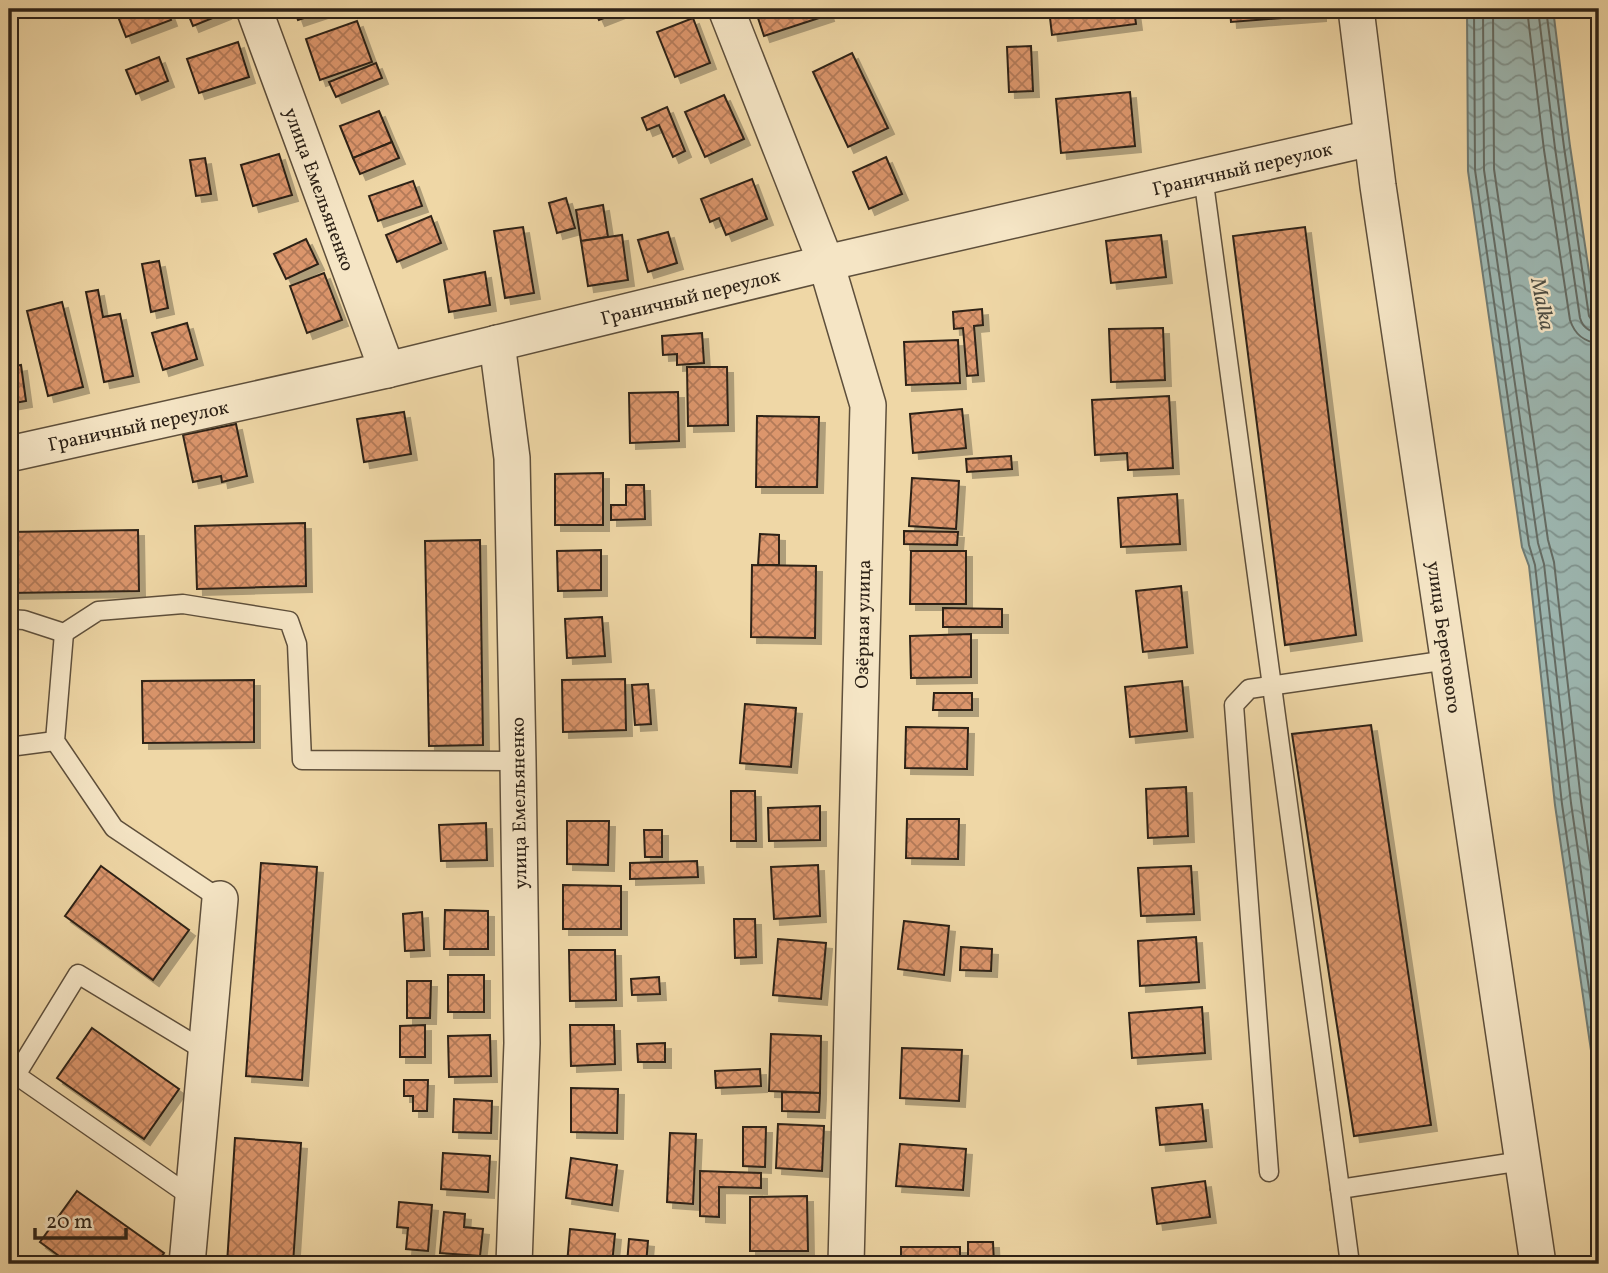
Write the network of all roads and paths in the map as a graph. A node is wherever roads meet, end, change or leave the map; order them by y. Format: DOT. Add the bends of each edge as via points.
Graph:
graph roads {
  1 [pos="254,9"];
  2 [pos="726,9"];
  3 [pos="1356,9"];
  4 [pos="1371,138"];
  5 [pos="1203,176"];
  6 [pos="825,263"];
  7 [pos="497,343"];
  8 [pos="387,370"];
  9 [pos="9,454"];
  10 [pos="9,619"];
  11 [pos="64,633"];
  12 [pos="1448,660"];
  13 [pos="1272,685"];
  14 [pos="55,741"];
  15 [pos="9,747"];
  16 [pos="518,761"];
  17 [pos="220,899"];
  18 [pos="206,1052"];
  19 [pos="12,1073"];
  20 [pos="1522,1161"];
  21 [pos="1269,1172"];
  22 [pos="1340,1189"];
  23 [pos="193,1198"];
  24 [pos="187,1264"];
  25 [pos="514,1264"];
  26 [pos="846,1264"];
  27 [pos="1350,1264"];
  28 [pos="1538,1264"];
  1 -- 8 [label="street, улица Емельяненко"];
  2 -- 6 [label="street, Озёрная улица"];
  3 -- 4 [label="street, улица Берегового"];
  4 -- 5 [label="street, Граничный переулок"];
  4 -- 12 [label="street, улица Берегового"];
  5 -- 6 [label="street, Граничный переулок"];
  5 -- 13 [label="lane"];
  6 -- 7 [label="street, Граничный переулок"];
  6 -- 26 [label="street, Озёрная улица" via="868,405"];
  7 -- 8 [label="street, Граничный переулок"];
  7 -- 16 [label="street, улица Емельяненко" via="512,457"];
  8 -- 9 [label="street, Граничный переулок"];
  10 -- 11 [label="lane"];
  11 -- 14 [label="lane"];
  11 -- 16 [label="lane" via="98,611 183,604 289,621 297,645 302,760"];
  12 -- 13 [label="lane"];
  12 -- 20 [label="street, улица Берегового"];
  13 -- 21 [label="lane" via="1249,689 1234,705"];
  13 -- 22 [label="lane"];
  14 -- 15 [label="lane"];
  14 -- 17 [label="lane" via="114,828"];
  16 -- 25 [label="street, улица Емельяненко" via="522,1043"];
  17 -- 18 [label="street"];
  18 -- 19 [label="lane" via="78,974"];
  18 -- 23 [label="street"];
  19 -- 23 [label="lane"];
  20 -- 22 [label="lane"];
  20 -- 28 [label="street, улица Берегового"];
  22 -- 27 [label="lane"];
  23 -- 24 [label="street"];
}
